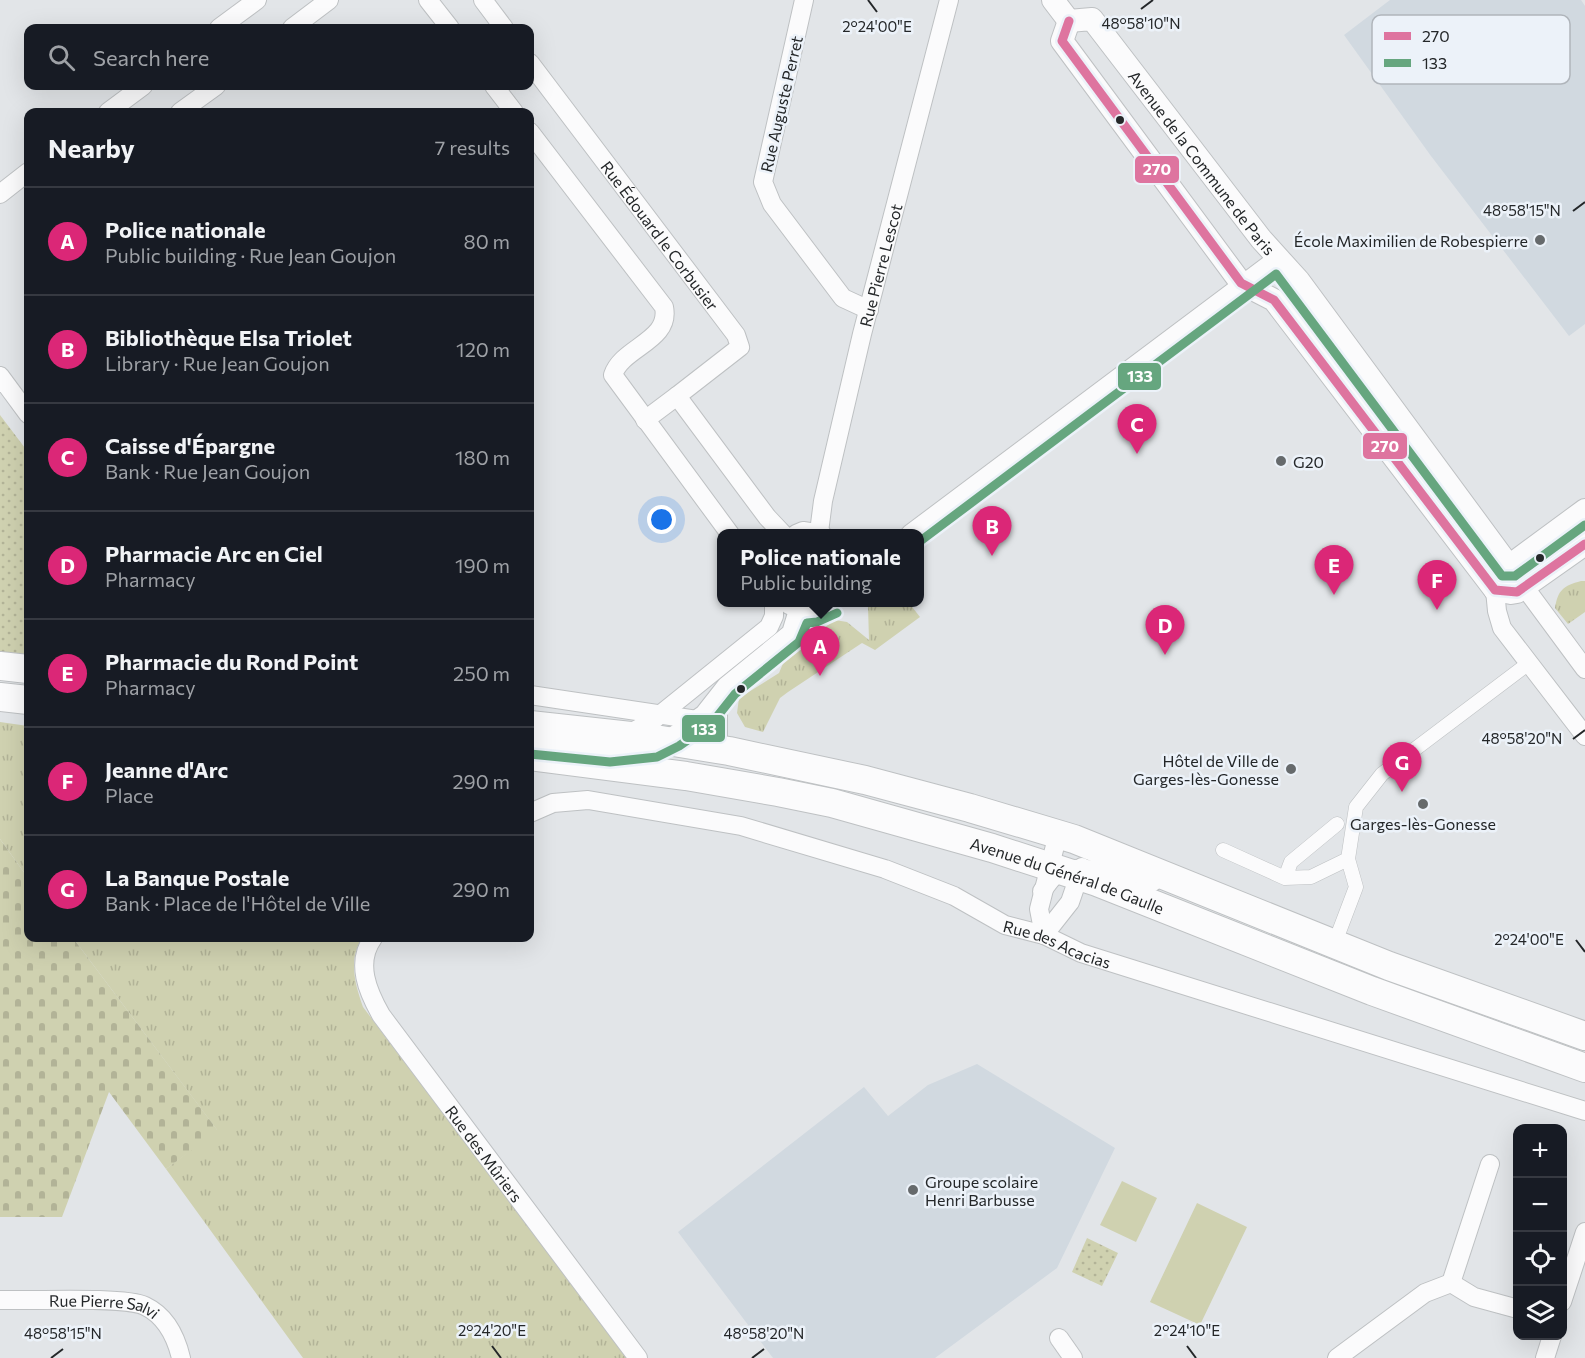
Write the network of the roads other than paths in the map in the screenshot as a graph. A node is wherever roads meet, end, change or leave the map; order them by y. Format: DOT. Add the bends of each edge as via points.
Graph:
graph roads {
  1 [pos="257,0"];
  2 [pos="330,0"];
  3 [pos="428,0"];
  4 [pos="483,0"];
  5 [pos="804,0"];
  6 [pos="949,0"];
  7 [pos="1053,0"];
  8 [pos="1070,21"];
  9 [pos="224,24"];
  10 [pos="297,24"];
  11 [pos="447,24"];
  12 [pos="501,24"];
  13 [pos="534,68"];
  14 [pos="138,90"];
  15 [pos="210,90"];
  16 [pos="497,90"];
  17 [pos="117,108"];
  18 [pos="186,108"];
  19 [pos="511,108"];
  20 [pos="534,137"];
  21 [pos="24,175"];
  22 [pos="0,194"];
  23 [pos="1278,258"];
  24 [pos="1241,283"];
  25 [pos="869,310"];
  26 [pos="0,376"];
  27 [pos="677,396"];
  28 [pos="24,409"];
  29 [pos="645,420"];
  30 [pos="1585,510"];
  31 [pos="725,529"];
  32 [pos="778,529"];
  33 [pos="820,529"];
  34 [pos="917,529"];
  35 [pos="1585,544"];
  36 [pos="1509,566"];
  37 [pos="1525,588"];
  38 [pos="1495,590"];
  39 [pos="774,607"];
  40 [pos="791,607"];
  41 [pos="796,607"];
  42 [pos="821,607"];
  43 [pos="1529,663"];
  44 [pos="0,666"];
  45 [pos="24,669"];
  46 [pos="1585,669"];
  47 [pos="721,692"];
  48 [pos="534,696"];
  49 [pos="0,697"];
  50 [pos="24,700"];
  51 [pos="697,720"];
  52 [pos="534,725"];
  53 [pos="650,733"];
  54 [pos="1585,736"];
  55 [pos="534,743"];
  56 [pos="718,749"];
  57 [pos="534,757"];
  58 [pos="686,776"];
  59 [pos="534,811"];
  60 [pos="1337,824"];
  61 [pos="1223,850"];
  62 [pos="1348,859"];
  63 [pos="1067,870"];
  64 [pos="1285,878"];
  65 [pos="1044,935"];
  66 [pos="372,942"];
  67 [pos="1334,945"];
  68 [pos="1585,1036"];
  69 [pos="1585,1068"];
  70 [pos="1585,1111"];
  71 [pos="1490,1164"];
  72 [pos="1585,1232"];
  73 [pos="1451,1283"];
  74 [pos="1567,1289"];
  75 [pos="0,1300"];
  76 [pos="1513,1308"];
  77 [pos="1059,1338"];
  78 [pos="1550,1340"];
  79 [pos="180,1358"];
  80 [pos="638,1358"];
  81 [pos="1073,1358"];
  82 [pos="1337,1358"];
  83 [pos="1545,1358"];
  1 -- 9 [label="street"];
  2 -- 10 [label="street"];
  3 -- 11 [label="street"];
  4 -- 12 [label="street"];
  5 -- 25 [label="street, Rue Auguste Perret" via="763,183 772,204 843,298"];
  6 -- 25 [label="street, Rue Pierre Lescot"];
  7 -- 8 [label="street"];
  8 -- 23 [label="street, Avenue de la Commune de Paris" via="1092,19"];
  8 -- 24 [label="street" via="1062,41"];
  13 -- 27 [label="street, Rue Édouard le Corbusier" via="736,335 740,347"];
  14 -- 17 [label="street"];
  15 -- 18 [label="street"];
  16 -- 19 [label="street"];
  20 -- 29 [label="street" via="664,307 666,319 661,329 616,365 613,375"];
  21 -- 22 [label="street"];
  23 -- 24 [label="street"];
  23 -- 36 [label="street, Avenue de la Commune de Paris"];
  24 -- 34 [label="street"];
  24 -- 38 [label="street" via="1274,300"];
  25 -- 33 [label="street, Rue Pierre Lescot" via="823,501"];
  26 -- 28 [label="street"];
  27 -- 29 [label="street, Rue Édouard le Corbusier"];
  27 -- 32 [label="street"];
  29 -- 31 [label="street"];
  30 -- 36 [label="street"];
  35 -- 37 [label="street"];
  36 -- 37 [label="street, Avenue de la Commune de Paris"];
  36 -- 38 [label="street"];
  37 -- 38 [label="street" via="1511,593"];
  37 -- 46 [label="street, Avenue de la Commune de Paris"];
  38 -- 43 [label="street" via="1502,628"];
  39 -- 53 [label="street" via="769,627"];
  40 -- 47 [label="street, Avenue du Général de Gaulle" via="791,633"];
  41 -- 42 [label="street"];
  43 -- 54 [label="street"];
  43 -- 62 [label="street" via="1382,774 1356,807"];
  44 -- 45 [label="main road"];
  47 -- 51 [label="street, Avenue du Général de Gaulle"];
  47 -- 56 [label="street"];
  48 -- 53 [label="street"];
  49 -- 50 [label="main road"];
  51 -- 53 [label="street, Avenue du Général de Gaulle"];
  51 -- 53 [label="street"];
  52 -- 53 [label="main road, Avenue du Général de Gaulle"];
  53 -- 55 [label="street, Avenue du Général de Gaulle" via="591,750"];
  53 -- 56 [label="main road, Avenue du Général de Gaulle"];
  53 -- 58 [label="street" via="671,770"];
  56 -- 63 [label="main road, Avenue du Général de Gaulle" via="865,780 1058,834"];
  57 -- 58 [label="main road, Avenue du Général de Gaulle"];
  58 -- 63 [label="main road, Avenue du Général de Gaulle" via="832,804"];
  59 -- 65 [label="street, Rue des Acacias" via="553,803 588,800 741,826 885,869 954,896 1005,925"];
  60 -- 64 [label="street" via="1291,862"];
  61 -- 64 [label="street"];
  62 -- 64 [label="street" via="1311,877"];
  62 -- 67 [label="street" via="1356,887"];
  63 -- 65 [label="street" via="1070,902"];
  63 -- 65 [label="street" via="1039,909"];
  63 -- 67 [label="main road, Avenue du Général de Gaulle" via="1241,907"];
  63 -- 69 [label="main road, Avenue du Général de Gaulle" via="1372,991"];
  65 -- 70 [label="street, Rue des Acacias" via="1081,953"];
  66 -- 80 [label="street, Rue des Mûriers" via="363,969 369,995 381,1015"];
  67 -- 68 [label="main road, Avenue du Général de Gaulle"];
  71 -- 73 [label="street"];
  72 -- 74 [label="street"];
  73 -- 76 [label="street" via="1474,1297"];
  73 -- 82 [label="street" via="1425,1293"];
  75 -- 79 [label="street, Rue Pierre Salvi" via="123,1301 145,1306 170,1328"];
  77 -- 81 [label="street"];
  78 -- 83 [label="street"];
}
